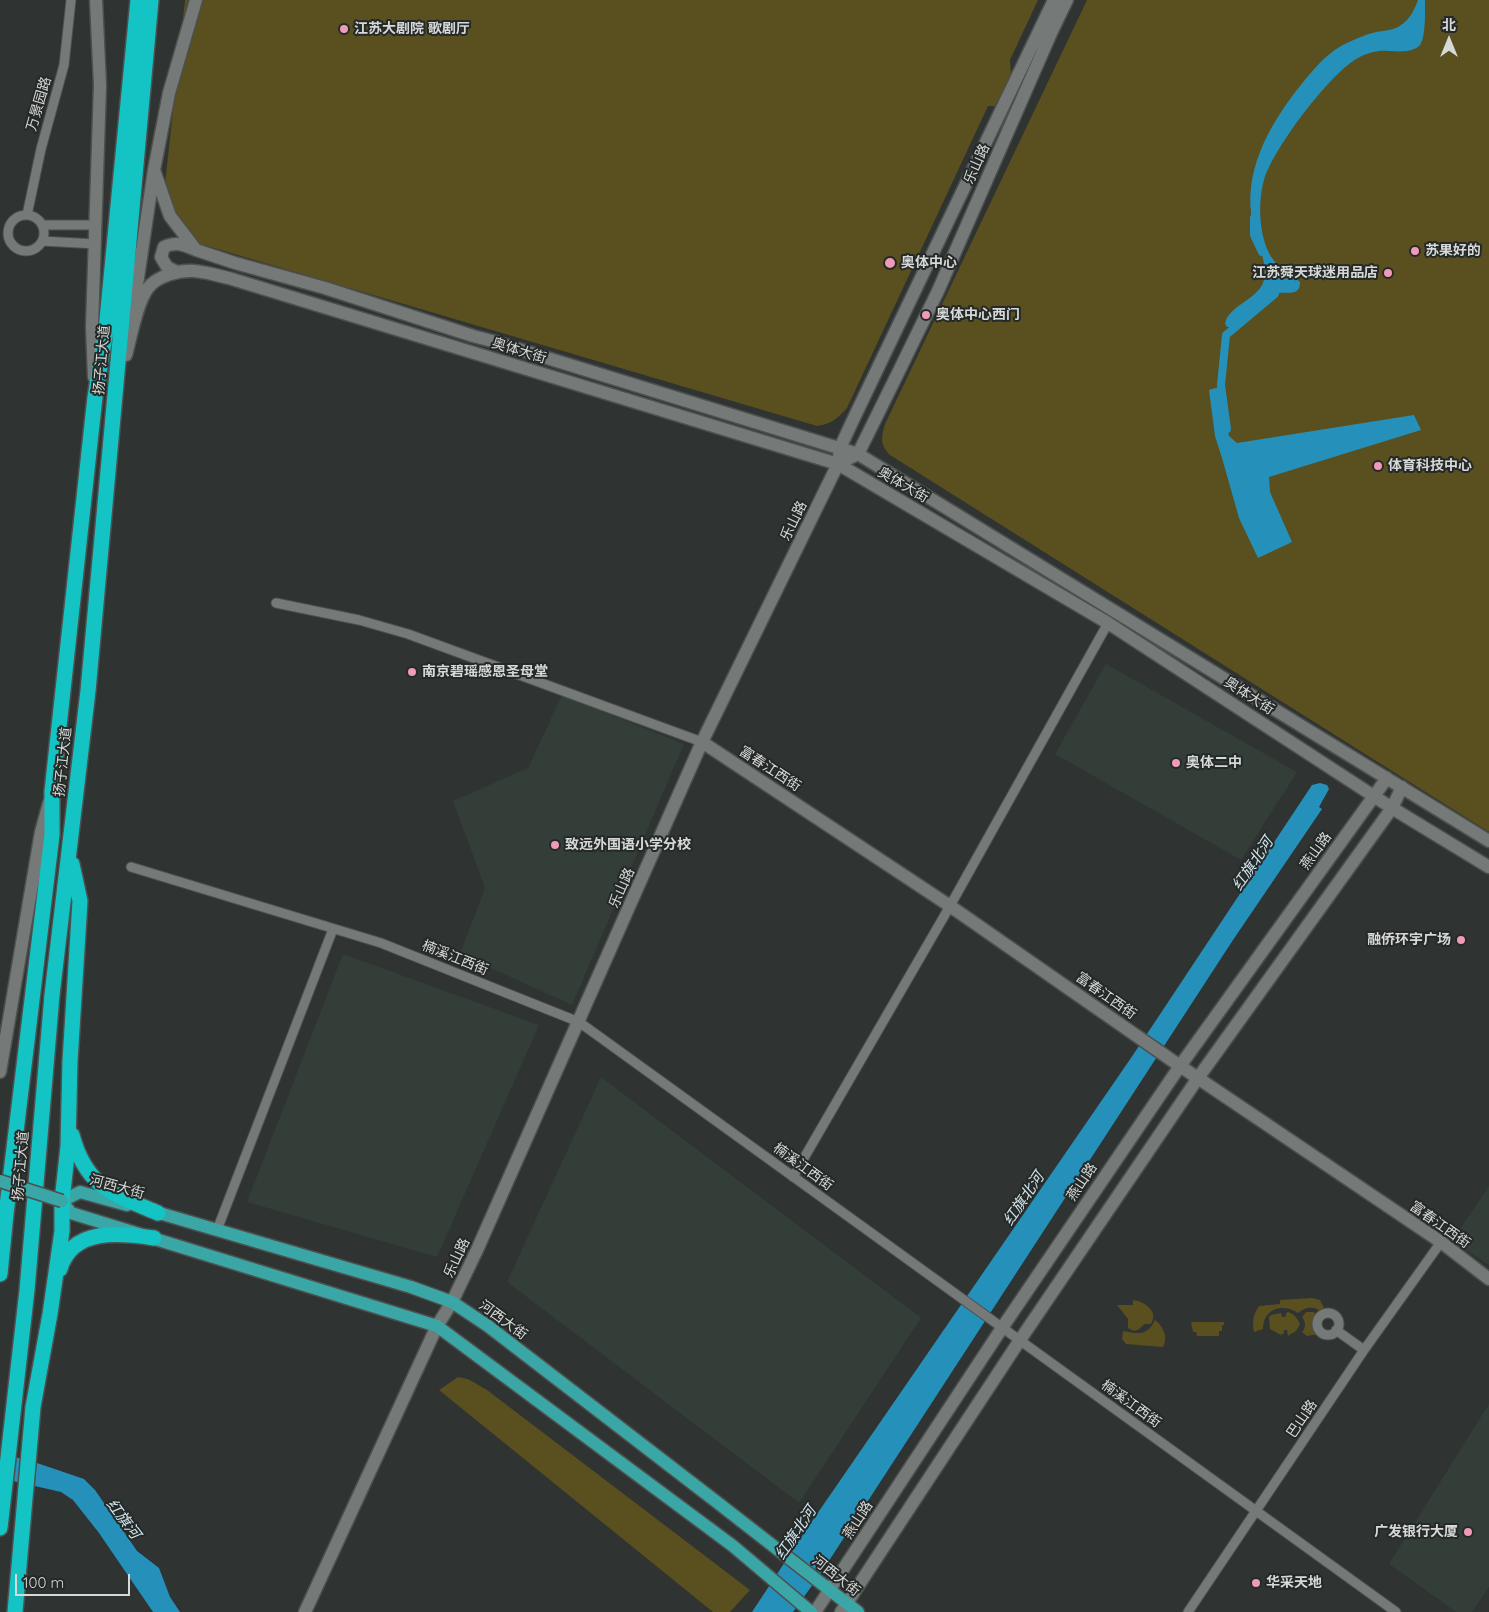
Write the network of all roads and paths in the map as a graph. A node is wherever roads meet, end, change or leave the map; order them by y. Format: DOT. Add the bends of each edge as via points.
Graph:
graph roads {
  1 [pos="71,0"];
  2 [pos="96,0"];
  3 [pos="138,0"];
  4 [pos="151,0"];
  5 [pos="196,0"];
  6 [pos="1054,0"];
  7 [pos="1067,0"];
  8 [pos="154,170"];
  9 [pos="27,215"];
  10 [pos="42,224"];
  11 [pos="96,224"];
  12 [pos="4,233"];
  13 [pos="42,241"];
  14 [pos="96,244"];
  15 [pos="196,250"];
  16 [pos="177,272"];
  17 [pos="126,355"];
  18 [pos="95,397"];
  19 [pos="840,448"];
  20 [pos="858,454"];
  21 [pos="838,464"];
  22 [pos="107,481"];
  23 [pos="276,603"];
  24 [pos="1108,623"];
  25 [pos="702,742"];
  26 [pos="1387,778"];
  27 [pos="1402,787"];
  28 [pos="52,791"];
  29 [pos="1374,796"];
  30 [pos="1392,808"];
  31 [pos="1489,841"];
  32 [pos="70,853"];
  33 [pos="131,867"];
  34 [pos="1489,868"];
  35 [pos="950,906"];
  36 [pos="333,929"];
  37 [pos="579,1022"];
  38 [pos="1180,1066"];
  39 [pos="0,1072"];
  40 [pos="1198,1078"];
  41 [pos="69,1116"];
  42 [pos="793,1177"];
  43 [pos="0,1181"];
  44 [pos="62,1201"];
  45 [pos="158,1213"];
  46 [pos="217,1230"];
  47 [pos="154,1238"];
  48 [pos="1440,1242"];
  49 [pos="0,1274"];
  50 [pos="1489,1279"];
  51 [pos="54,1290"];
  52 [pos="452,1302"];
  53 [pos="437,1326"];
  54 [pos="1002,1328"];
  55 [pos="1336,1330"];
  56 [pos="1019,1341"];
  57 [pos="1364,1350"];
  58 [pos="1256,1512"];
  59 [pos="0,1528"];
  60 [pos="829,1590"];
  61 [pos="844,1608"];
  62 [pos="15,1612"];
  63 [pos="305,1612"];
  64 [pos="813,1612"];
  65 [pos="858,1612"];
  66 [pos="1188,1612"];
  67 [pos="1396,1612"];
  1 -- 9 [label="street, 万景园路" via="64,65"];
  2 -- 11 [label="street" via="100,85"];
  3 -- 18 [label="highway, 扬子江大道" via="106,330"];
  4 -- 22 [label="highway, 扬子江大道"];
  5 -- 8 [label="street" via="169,93"];
  6 -- 19 [label="street, 乐山路"];
  7 -- 20 [label="street, 乐山路" via="938,291"];
  8 -- 15 [label="street" via="170,216"];
  8 -- 17 [label="street"];
  9 -- 10 [label="street"];
  9 -- 12 [label="street" via="16,218"];
  10 -- 11 [label="street"];
  10 -- 13 [label="street"];
  11 -- 14 [label="street"];
  12 -- 13 [label="street" via="12,244 22,250 34,249"];
  13 -- 14 [label="street"];
  14 -- 18 [label="street" via="92,327"];
  15 -- 16 [label="street, 奥体大街" via="172,243 164,247 161,257 166,267"];
  15 -- 19 [label="street, 奥体大街"];
  16 -- 17 [label="street" via="148,288"];
  16 -- 21 [label="street, 奥体大街" via="193,271 232,279"];
  17 -- 22 [label="street"];
  18 -- 28 [label="highway, 扬子江大道"];
  19 -- 20 [label="street, 奥体大街"];
  19 -- 21 [label="street, 乐山路"];
  20 -- 21 [label="street"];
  20 -- 26 [label="street, 奥体大街"];
  21 -- 24 [label="street, 奥体大街"];
  21 -- 25 [label="street, 乐山路"];
  22 -- 32 [label="highway, 扬子江大道"];
  23 -- 25 [label="street" via="408,634"];
  24 -- 29 [label="street, 奥体大街"];
  24 -- 35 [label="street"];
  25 -- 35 [label="street, 富春江西街"];
  25 -- 37 [label="street, 乐山路"];
  26 -- 27 [label="street, 奥体大街"];
  26 -- 29 [label="street, 燕山路"];
  27 -- 30 [label="street"];
  27 -- 31 [label="street, 奥体大街"];
  28 -- 39 [label="street, 扬子江大道" via="41,832"];
  28 -- 49 [label="highway, 扬子江大道" via="52,835"];
  29 -- 30 [label="street, 奥体大街"];
  29 -- 38 [label="street, 燕山路"];
  30 -- 34 [label="street, 奥体大街"];
  30 -- 40 [label="street"];
  32 -- 41 [label="highway" via="80,901"];
  32 -- 59 [label="highway, 扬子江大道" via="52,995 27,1290"];
  33 -- 36 [label="street, 楠溪江西街"];
  35 -- 38 [label="street, 富春江西街"];
  35 -- 42 [label="street"];
  36 -- 37 [label="street, 楠溪江西街" via="381,943"];
  36 -- 46 [label="street"];
  37 -- 42 [label="street, 楠溪江西街"];
  37 -- 52 [label="street, 乐山路"];
  38 -- 40 [label="street, 富春江西街"];
  38 -- 54 [label="street, 燕山路"];
  40 -- 48 [label="street, 富春江西街"];
  40 -- 56 [label="street"];
  41 -- 44 [label="highway"];
  41 -- 45 [label="highway" via="76,1149 95,1180 110,1192"];
  42 -- 54 [label="street, 楠溪江西街"];
  43 -- 44 [label="main road, bridge"];
  44 -- 45 [label="main road, 河西大街" via="80,1192"];
  44 -- 47 [label="main road" via="71,1212"];
  44 -- 51 [label="highway" via="62,1231"];
  45 -- 46 [label="main road, 河西大街"];
  46 -- 52 [label="main road, 河西大街"];
  47 -- 51 [label="highway" via="114,1234 80,1243 72,1248 61,1264"];
  47 -- 53 [label="main road"];
  48 -- 50 [label="street, 富春江西街"];
  48 -- 57 [label="street, 巴山路"];
  51 -- 62 [label="highway" via="33,1407"];
  52 -- 53 [label="street, 乐山路"];
  52 -- 60 [label="main road, 河西大街" via="488,1326"];
  53 -- 63 [label="street, 乐山路"];
  53 -- 64 [label="main road" via="717,1534"];
  54 -- 56 [label="street, 楠溪江西街"];
  54 -- 60 [label="street, 燕山路"];
  55 -- 57 [label="street"];
  56 -- 58 [label="street, 楠溪江西街"];
  56 -- 61 [label="street"];
  57 -- 58 [label="street, 巴山路"];
  58 -- 66 [label="street, 巴山路"];
  58 -- 67 [label="street, 楠溪江西街"];
  60 -- 61 [label="main road, 河西大街"];
  60 -- 64 [label="street, 燕山路"];
  61 -- 65 [label="main road, 河西大街"];
}
